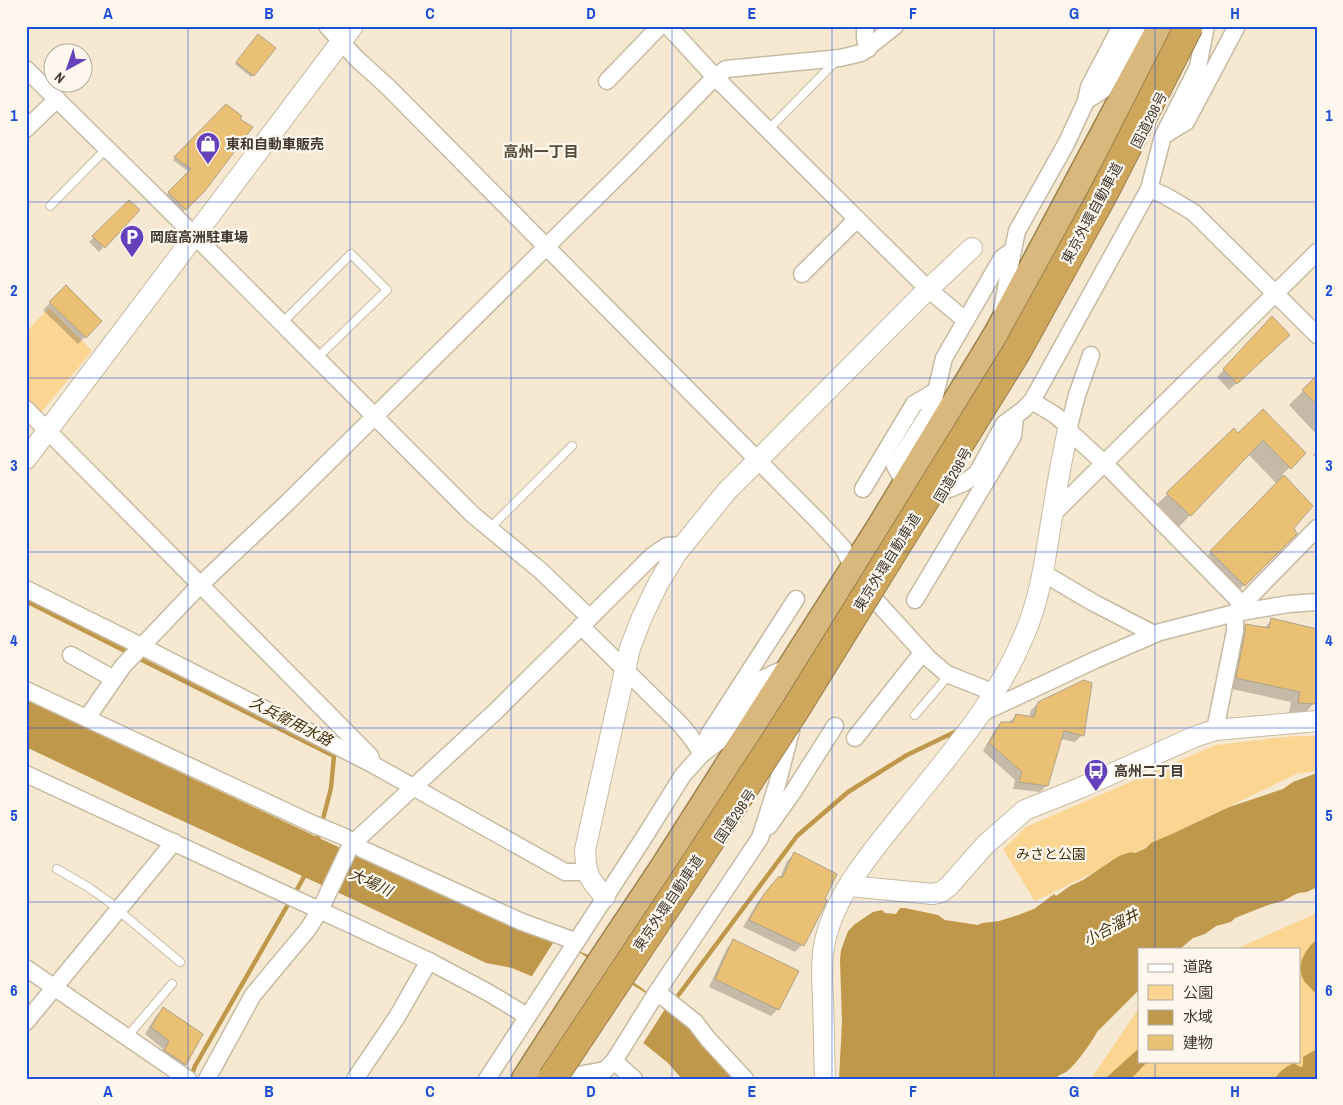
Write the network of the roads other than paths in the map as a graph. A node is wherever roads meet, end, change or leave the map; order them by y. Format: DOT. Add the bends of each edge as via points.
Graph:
graph roads {
  1 [pos="327,26"];
  2 [pos="865,26"];
  3 [pos="895,26"];
  4 [pos="1122,26"];
  5 [pos="1138,26"];
  6 [pos="1161,26"];
  7 [pos="1170,26"];
  8 [pos="1189,26"];
  9 [pos="1197,26"];
  10 [pos="1206,26"];
  11 [pos="1237,26"];
  12 [pos="668,27"];
  13 [pos="348,34"];
  14 [pos="868,49"];
  15 [pos="840,58"];
  16 [pos="26,70"];
  17 [pos="715,77"];
  18 [pos="607,81"];
  19 [pos="57,99"];
  20 [pos="1086,101"];
  21 [pos="26,129"];
  22 [pos="768,130"];
  23 [pos="1163,136"];
  24 [pos="107,148"];
  25 [pos="1149,189"];
  26 [pos="50,206"];
  27 [pos="857,219"];
  28 [pos="195,236"];
  29 [pos="545,246"];
  30 [pos="972,248"];
  31 [pos="1013,250"];
  32 [pos="1317,252"];
  33 [pos="802,274"];
  34 [pos="928,289"];
  35 [pos="1275,293"];
  36 [pos="965,320"];
  37 [pos="282,323"];
  38 [pos="997,334"];
  39 [pos="1317,335"];
  40 [pos="1091,355"];
  41 [pos="317,358"];
  42 [pos="936,391"];
  43 [pos="1032,400"];
  44 [pos="26,409"];
  45 [pos="374,416"];
  46 [pos="1015,416"];
  47 [pos="1068,428"];
  48 [pos="48,430"];
  49 [pos="572,446"];
  50 [pos="26,459"];
  51 [pos="757,460"];
  52 [pos="1104,464"];
  53 [pos="906,485"];
  54 [pos="864,489"];
  55 [pos="944,491"];
  56 [pos="1052,515"];
  57 [pos="490,528"];
  58 [pos="1317,528"];
  59 [pos="683,545"];
  60 [pos="853,568"];
  61 [pos="1043,573"];
  62 [pos="200,586"];
  63 [pos="26,589"];
  64 [pos="796,599"];
  65 [pos="915,600"];
  66 [pos="877,602"];
  67 [pos="1317,602"];
  68 [pos="1237,610"];
  69 [pos="585,621"];
  70 [pos="1154,634"];
  71 [pos="141,646"];
  72 [pos="923,652"];
  73 [pos="71,655"];
  74 [pos="793,664"];
  75 [pos="625,668"];
  76 [pos="949,675"];
  77 [pos="114,679"];
  78 [pos="26,690"];
  79 [pos="995,693"];
  80 [pos="982,713"];
  81 [pos="915,715"];
  82 [pos="87,718"];
  83 [pos="1317,721"];
  84 [pos="835,726"];
  85 [pos="1215,730"];
  86 [pos="792,731"];
  87 [pos="855,738"];
  88 [pos="702,754"];
  89 [pos="372,764"];
  90 [pos="26,774"];
  91 [pos="415,787"];
  92 [pos="760,838"];
  93 [pos="174,842"];
  94 [pos="351,846"];
  95 [pos="57,869"];
  96 [pos="586,872"];
  97 [pos="849,886"];
  98 [pos="605,897"];
  99 [pos="118,910"];
  100 [pos="320,910"];
  101 [pos="575,941"];
  102 [pos="428,961"];
  103 [pos="180,962"];
  104 [pos="26,968"];
  105 [pos="172,984"];
  106 [pos="54,988"];
  107 [pos="657,992"];
  108 [pos="531,1010"];
  109 [pos="26,1022"];
  110 [pos="126,1038"];
  111 [pos="614,1061"];
  112 [pos="186,1078"];
  113 [pos="558,1078"];
  114 [pos="207,1079"];
  115 [pos="355,1079"];
  116 [pos="486,1079"];
  117 [pos="525,1079"];
  118 [pos="535,1079"];
  119 [pos="634,1079"];
  120 [pos="745,1079"];
  121 [pos="825,1079"];
  1 -- 13 [label="street"];
  2 -- 14 [label="street"];
  3 -- 14 [label="street"];
  4 -- 20 [label="street" via="1089,87"];
  5 -- 20 [label="street" via="1103,90"];
  6 -- 38 [label="highway"];
  7 -- 118 [label="highway, 東京外環自動車道" via="1083,194 899,515"];
  8 -- 113 [label="highway, 東京外環自動車道, bridge" via="1104,193 1012,359 795,710"];
  9 -- 55 [label="highway, 国道298号" via="1054,303"];
  10 -- 23 [label="street" via="1198,67"];
  11 -- 23 [label="street" via="1186,122"];
  12 -- 17 [label="street"];
  12 -- 18 [label="street"];
  13 -- 28 [label="street"];
  13 -- 29 [label="street" via="356,58 388,86"];
  14 -- 15 [label="street" via="862,54"];
  15 -- 17 [label="street" via="726,69"];
  15 -- 22 [label="lane"];
  16 -- 19 [label="street"];
  17 -- 22 [label="street"];
  17 -- 29 [label="street"];
  19 -- 21 [label="street"];
  19 -- 24 [label="street"];
  20 -- 31 [label="street" via="1017,231"];
  22 -- 27 [label="street"];
  23 -- 25 [label="street"];
  24 -- 26 [label="lane"];
  24 -- 28 [label="street"];
  25 -- 35 [label="street" via="1164,194 1193,212"];
  25 -- 43 [label="street"];
  27 -- 33 [label="street"];
  27 -- 34 [label="street"];
  28 -- 37 [label="street"];
  28 -- 48 [label="street"];
  29 -- 45 [label="street"];
  29 -- 51 [label="street"];
  30 -- 34 [label="street"];
  31 -- 36 [label="street" via="1002,258"];
  31 -- 38 [label="street"];
  32 -- 35 [label="street"];
  34 -- 36 [label="street"];
  34 -- 51 [label="street"];
  35 -- 39 [label="street"];
  35 -- 52 [label="street"];
  36 -- 42 [label="street" via="944,358"];
  37 -- 41 [label="street"];
  37 -- 41 [label="lane" via="351,254 387,290"];
  38 -- 53 [label="highway"];
  40 -- 47 [label="street"];
  41 -- 45 [label="street"];
  42 -- 53 [label="street" via="932,408 896,466"];
  42 -- 54 [label="street" via="914,404"];
  43 -- 46 [label="street"];
  43 -- 47 [label="street"];
  44 -- 48 [label="street"];
  45 -- 57 [label="street"];
  45 -- 62 [label="street"];
  46 -- 55 [label="street" via="1004,424 976,473 964,483"];
  46 -- 65 [label="street" via="1013,436"];
  47 -- 52 [label="street"];
  47 -- 56 [label="street"];
  48 -- 50 [label="street"];
  48 -- 62 [label="street"];
  49 -- 57 [label="lane"];
  51 -- 59 [label="street" via="727,490"];
  51 -- 60 [label="street" via="843,548"];
  52 -- 56 [label="street"];
  52 -- 68 [label="street"];
  53 -- 60 [label="highway"];
  55 -- 66 [label="highway, 国道298号"];
  56 -- 61 [label="street"];
  57 -- 69 [label="street" via="541,571"];
  58 -- 68 [label="street"];
  59 -- 69 [label="street" via="667,546 652,556"];
  59 -- 75 [label="street" via="659,582 642,617"];
  60 -- 66 [label="street"];
  60 -- 74 [label="highway"];
  61 -- 70 [label="street"];
  61 -- 79 [label="street" via="1025,634"];
  62 -- 71 [label="street"];
  62 -- 89 [label="street" via="370,756"];
  63 -- 71 [label="street"];
  64 -- 88 [label="street" via="709,734"];
  66 -- 72 [label="street"];
  66 -- 86 [label="highway, 国道298号"];
  67 -- 68 [label="street"];
  68 -- 70 [label="street"];
  68 -- 85 [label="street"];
  69 -- 75 [label="street"];
  69 -- 91 [label="street"];
  70 -- 80 [label="street"];
  71 -- 77 [label="street"];
  71 -- 89 [label="street"];
  72 -- 76 [label="street"];
  72 -- 87 [label="street"];
  73 -- 77 [label="street"];
  74 -- 88 [label="street" via="760,680 718,742"];
  74 -- 117 [label="highway"];
  75 -- 88 [label="street" via="692,737"];
  75 -- 96 [label="street" via="585,850"];
  76 -- 79 [label="street"];
  76 -- 81 [label="lane"];
  77 -- 82 [label="street"];
  78 -- 82 [label="street"];
  79 -- 80 [label="street"];
  80 -- 97 [label="street" via="866,858"];
  82 -- 94 [label="street" via="345,837"];
  83 -- 85 [label="street"];
  84 -- 92 [label="street"];
  85 -- 97 [label="street" via="1021,812 941,892 933,894"];
  86 -- 92 [label="street"];
  86 -- 113 [label="highway, 国道298号" via="588,1038"];
  88 -- 98 [label="street" via="683,774"];
  89 -- 91 [label="street"];
  90 -- 93 [label="street"];
  91 -- 94 [label="street"];
  91 -- 96 [label="street" via="565,872"];
  92 -- 107 [label="street"];
  93 -- 99 [label="street"];
  93 -- 100 [label="street"];
  94 -- 100 [label="street"];
  94 -- 101 [label="street" via="522,922"];
  95 -- 99 [label="lane"];
  96 -- 98 [label="street"];
  97 -- 121 [label="street" via="829,926 824,948"];
  98 -- 101 [label="street"];
  99 -- 103 [label="lane"];
  99 -- 106 [label="street"];
  100 -- 102 [label="street"];
  100 -- 114 [label="street" via="253,995"];
  101 -- 108 [label="street"];
  102 -- 108 [label="street" via="489,993"];
  102 -- 115 [label="street" via="397,1017"];
  104 -- 106 [label="street"];
  105 -- 110 [label="lane"];
  106 -- 109 [label="street"];
  106 -- 110 [label="street"];
  107 -- 111 [label="street"];
  107 -- 120 [label="street" via="695,1022"];
  108 -- 116 [label="street"];
  110 -- 112 [label="street"];
  111 -- 113 [label="street" via="606,1070"];
  111 -- 119 [label="street"];
}
